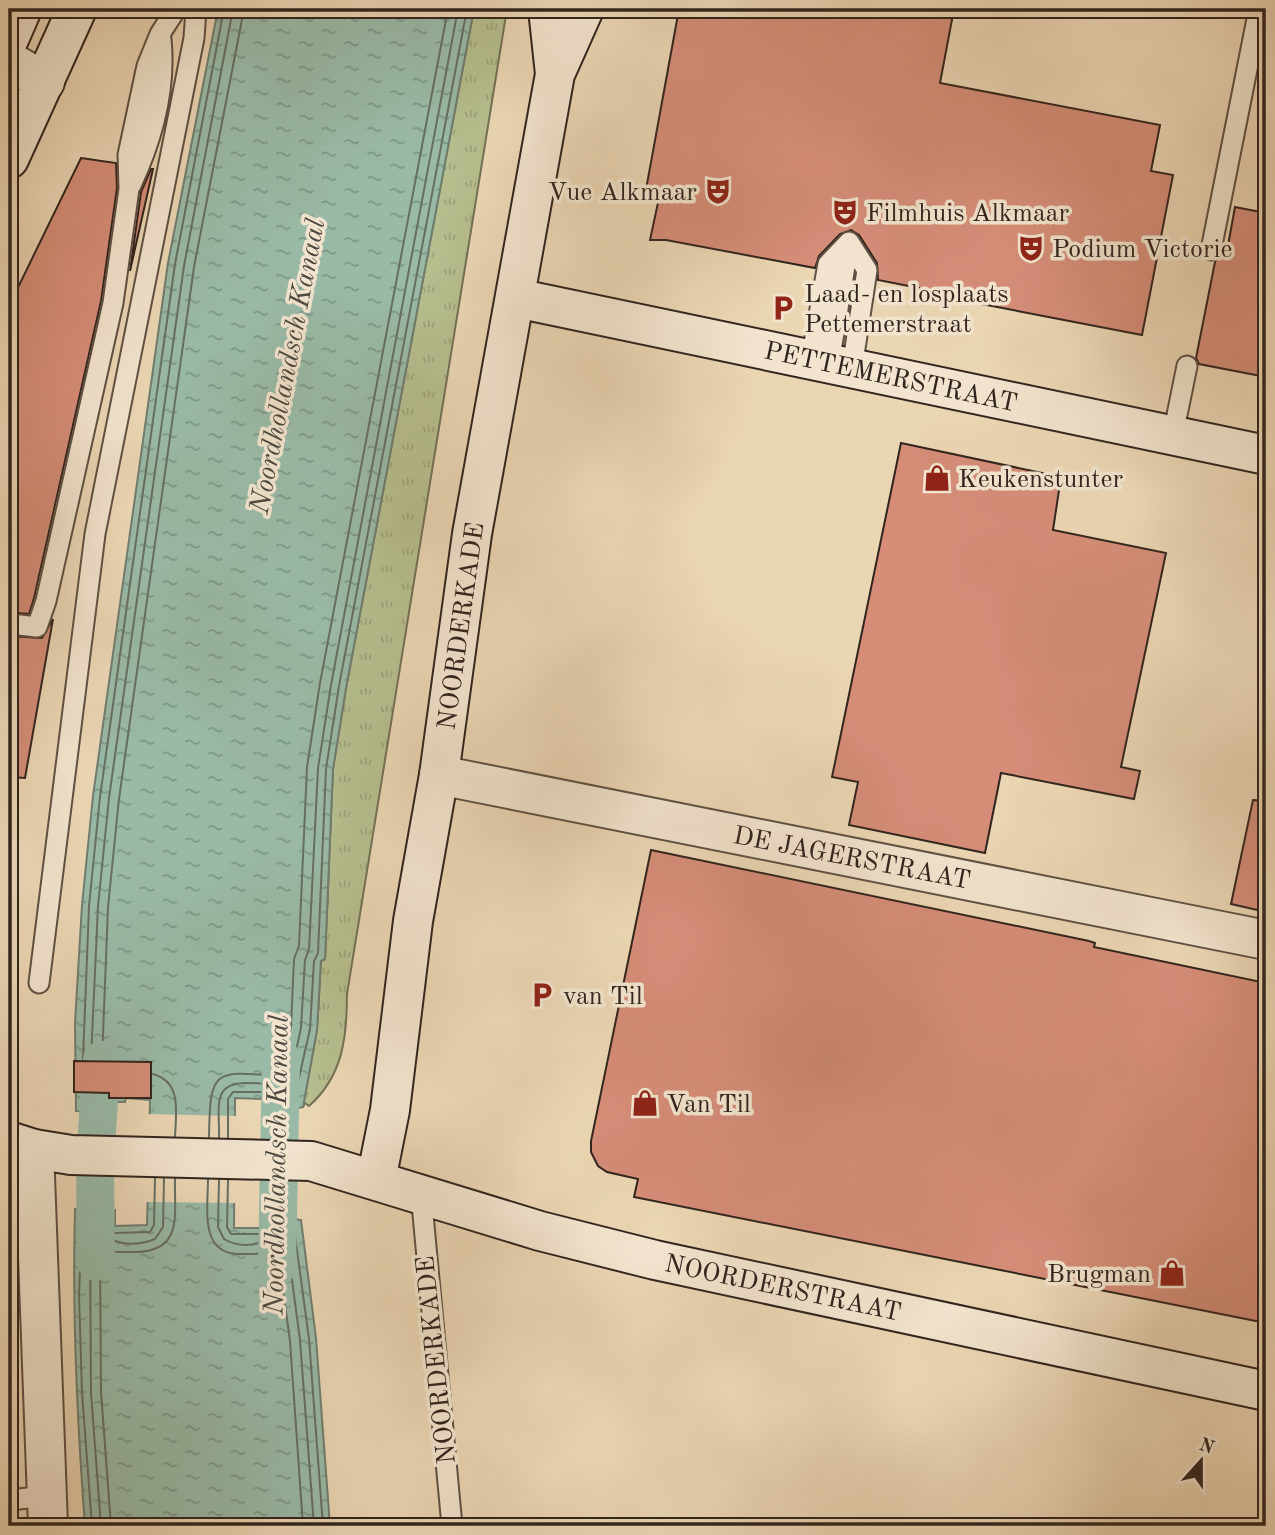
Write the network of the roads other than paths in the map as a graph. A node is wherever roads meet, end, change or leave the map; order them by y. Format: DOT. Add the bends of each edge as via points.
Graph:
graph roads {
  1 [pos="22,9"];
  2 [pos="77,9"];
  3 [pos="176,9"];
  4 [pos="196,9"];
  5 [pos="548,9"];
  6 [pos="584,9"];
  7 [pos="1259,9"];
  8 [pos="9,39"];
  9 [pos="9,61"];
  10 [pos="555,74"];
  11 [pos="46,82"];
  12 [pos="9,159"];
  13 [pos="1211,250"];
  14 [pos="516,298"];
  15 [pos="830,364"];
  16 [pos="1187,366"];
  17 [pos="1177,415"];
  18 [pos="1266,455"];
  19 [pos="11,624"];
  20 [pos="439,775"];
  21 [pos="1266,940"];
  22 [pos="39,983"];
  23 [pos="17,1149"];
  24 [pos="376,1180"];
  25 [pos="421,1193"];
  26 [pos="1266,1391"];
  27 [pos="9,1500"];
  28 [pos="47,1511"];
  29 [pos="452,1526"];
  1 -- 8 [label="main road"];
  2 -- 11 [label="main road"];
  3 -- 19 [label="lane" via="160,34 164,70 143,160 129,189 113,303 46,601 37,627"];
  4 -- 22 [label="lane" via="194,38 95,534"];
  5 -- 10 [label="main road, NOORDERKADE"];
  6 -- 10 [label="main road, NOORDERKADE"];
  7 -- 13 [label="lane"];
  9 -- 11 [label="main road"];
  10 -- 14 [label="main road, NOORDERKADE"];
  11 -- 12 [label="main road"];
  14 -- 15 [label="main road, PETTEMERSTRAAT"];
  14 -- 20 [label="main road, NOORDERKADE" via="472,534"];
  15 -- 15 [label="lane" via="828,264 849,242 867,270"];
  15 -- 18 [label="main road, PETTEMERSTRAAT"];
  16 -- 17 [label="lane"];
  20 -- 21 [label="main road, DE JAGERSTRAAT"];
  20 -- 24 [label="main road, NOORDERKADE"];
  23 -- 24 [label="main road, NOORDERSTRAAT" via="71,1155 306,1160"];
  23 -- 28 [label="main road"];
  24 -- 25 [label="main road, NOORDERSTRAAT"];
  25 -- 26 [label="main road, NOORDERSTRAAT" via="540,1231 655,1260"];
  25 -- 29 [label="lane, NOORDERKADE"];
  27 -- 28 [label="lane"];
}
